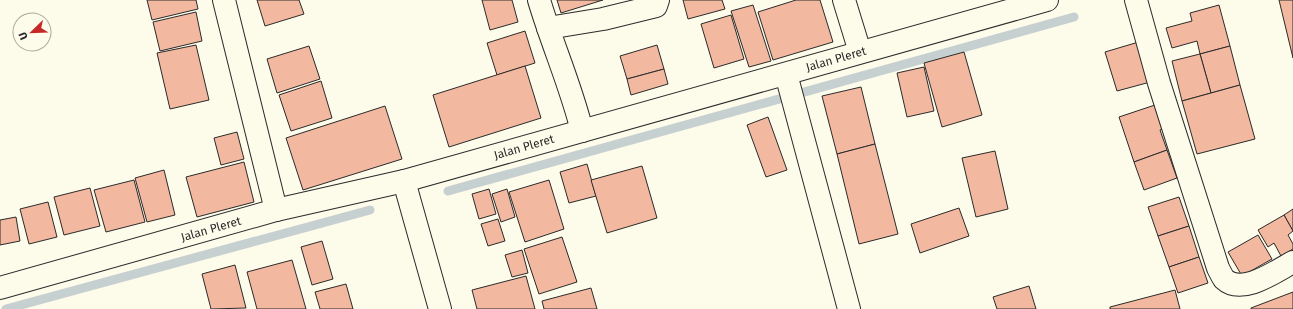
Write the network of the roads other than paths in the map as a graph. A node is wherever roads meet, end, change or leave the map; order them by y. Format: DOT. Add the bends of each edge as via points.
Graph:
graph roads {
  1 [pos="224,0"];
  2 [pos="539,0"];
  3 [pos="658,0"];
  4 [pos="844,0"];
  5 [pos="1136,0"];
  6 [pos="1037,1"];
  7 [pos="548,28"];
  8 [pos="860,52"];
  9 [pos="786,74"];
  10 [pos="582,131"];
  11 [pos="404,181"];
  12 [pos="276,210"];
  13 [pos="1293,262"];
  14 [pos="0,288"];
  15 [pos="440,309"];
  16 [pos="849,309"];
  1 -- 12 [label="street"];
  2 -- 7 [label="street"];
  3 -- 7 [label="street" via="656,6"];
  4 -- 8 [label="street"];
  5 -- 13 [label="street" via="1159,83 1218,268 1224,279 1234,285 1245,285 1258,281"];
  6 -- 8 [label="street, Jalan Pleret"];
  7 -- 10 [label="street"];
  8 -- 9 [label="street, Jalan Pleret"];
  9 -- 10 [label="street, Jalan Pleret"];
  9 -- 16 [label="street"];
  10 -- 11 [label="street, Jalan Pleret"];
  11 -- 12 [label="street, Jalan Pleret"];
  11 -- 15 [label="street"];
  12 -- 14 [label="street, Jalan Pleret"];
}
